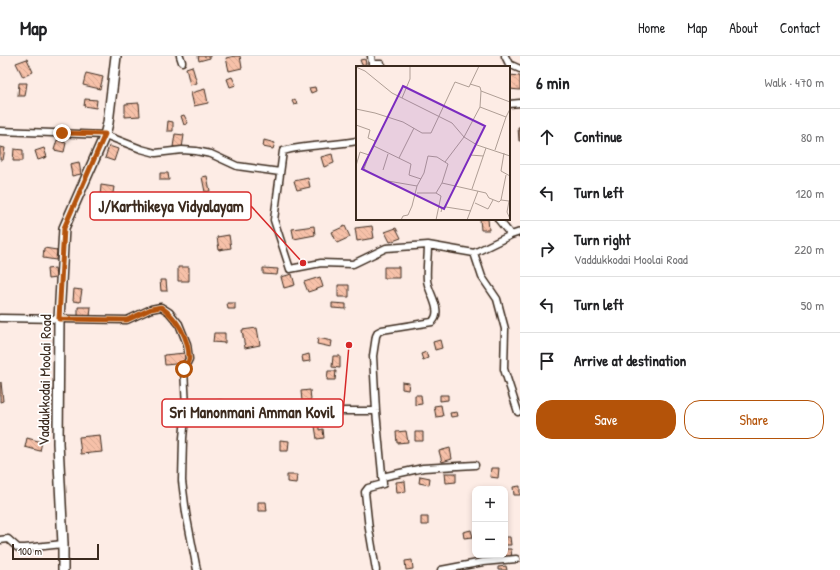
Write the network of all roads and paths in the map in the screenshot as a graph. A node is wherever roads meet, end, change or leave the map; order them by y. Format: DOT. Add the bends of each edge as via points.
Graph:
graph roads {
  1 [pos="116,56"];
  2 [pos="372,56"];
  3 [pos="505,56"];
  4 [pos="382,66"];
  5 [pos="520,69"];
  6 [pos="520,103"];
  7 [pos="510,104"];
  8 [pos="0,131"];
  9 [pos="105,134"];
  10 [pos="356,141"];
  11 [pos="280,172"];
  12 [pos="499,220"];
  13 [pos="520,232"];
  14 [pos="511,235"];
  15 [pos="428,245"];
  16 [pos="474,253"];
  17 [pos="0,318"];
  18 [pos="59,319"];
  19 [pos="186,408"];
  20 [pos="376,411"];
  21 [pos="518,412"];
  22 [pos="476,465"];
  23 [pos="382,477"];
  24 [pos="0,540"];
  25 [pos="63,544"];
  26 [pos="516,559"];
  27 [pos="63,570"];
  28 [pos="197,570"];
  29 [pos="376,570"];
  30 [pos="442,570"];
  1 -- 9 [label="street, Vaddukkodai Moolai Road"];
  2 -- 4 [label="street" via="372,64"];
  3 -- 5 [label="street" via="510,64"];
  6 -- 7 [label="street"];
  8 -- 9 [label="street"];
  9 -- 11 [label="street" via="141,149 156,152 196,151 211,154 237,166"];
  9 -- 18 [label="street, Vaddukkodai Moolai Road" via="64,228"];
  10 -- 11 [label="street" via="282,151"];
  11 -- 15 [label="street" via="274,220 290,269 321,264 353,264 386,248"];
  12 -- 14 [label="street"];
  13 -- 14 [label="street"];
  14 -- 16 [label="street"];
  15 -- 16 [label="street"];
  15 -- 20 [label="street" via="427,282 434,301 435,318 432,322 378,332 373,356"];
  16 -- 21 [label="street" via="482,277 497,299 505,329 504,369"];
  17 -- 18 [label="street"];
  18 -- 19 [label="street" via="127,320 161,307 169,312 179,324 187,344 189,359 184,369"];
  18 -- 25 [label="street, Vaddukkodai Moolai Road" via="58,443"];
  19 -- 20 [label="street" via="221,404 250,420 294,418 318,411"];
  19 -- 28 [label="street" via="182,438 182,481"];
  20 -- 23 [label="street"];
  22 -- 23 [label="street" via="423,468"];
  23 -- 29 [label="street" via="383,484 368,488 366,492"];
  24 -- 25 [label="street" via="8,539 18,548"];
  25 -- 27 [label="street, Vaddukkodai Moolai Road"];
  26 -- 30 [label="street"];
}
